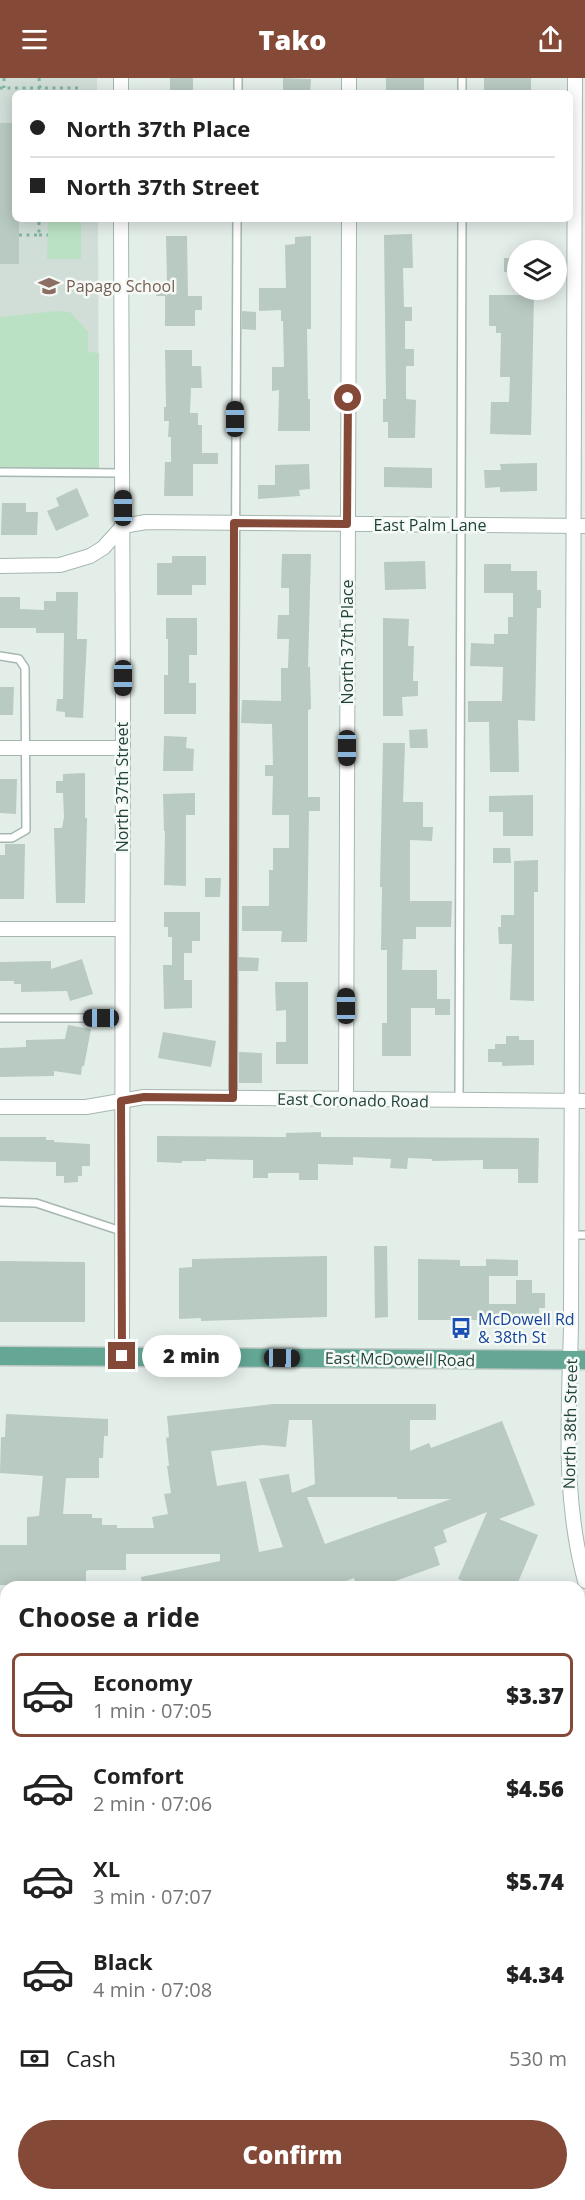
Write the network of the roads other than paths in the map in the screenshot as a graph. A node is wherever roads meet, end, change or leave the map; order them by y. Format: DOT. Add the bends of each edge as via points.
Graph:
graph roads {
  1 [pos="575,78"];
  2 [pos="121,222"];
  3 [pos="237,222"];
  4 [pos="349,222"];
  5 [pos="462,222"];
  6 [pos="0,472"];
  7 [pos="123,473"];
  8 [pos="234,523"];
  9 [pos="347,524"];
  10 [pos="461,525"];
  11 [pos="123,526"];
  12 [pos="579,526"];
  13 [pos="0,566"];
  14 [pos="0,656"];
  15 [pos="0,747"];
  16 [pos="26,748"];
  17 [pos="123,748"];
  18 [pos="0,838"];
  19 [pos="0,929"];
  20 [pos="121,929"];
  21 [pos="0,1018"];
  22 [pos="121,1018"];
  23 [pos="233,1098"];
  24 [pos="346,1100"];
  25 [pos="121,1101"];
  26 [pos="459,1101"];
  27 [pos="578,1101"];
  28 [pos="0,1107"];
  29 [pos="0,1202"];
  30 [pos="121,1231"];
  31 [pos="578,1235"];
  32 [pos="0,1356"];
  33 [pos="122,1356"];
  34 [pos="578,1360"];
  35 [pos="585,1581"];
  1 -- 12 [label="street, North 38th Street"];
  2 -- 7 [label="street, North 37th Street"];
  3 -- 8 [label="lane"];
  4 -- 9 [label="street, North 37th Place"];
  5 -- 10 [label="lane"];
  6 -- 7 [label="lane"];
  7 -- 11 [label="street, North 37th Street"];
  8 -- 9 [label="street, East Palm Lane"];
  8 -- 11 [label="street, East Palm Lane" via="146,522"];
  8 -- 23 [label="lane"];
  9 -- 10 [label="street, East Palm Lane"];
  9 -- 24 [label="street, North 37th Place"];
  10 -- 12 [label="street, East Palm Lane"];
  10 -- 26 [label="lane"];
  11 -- 13 [label="street" via="90,556 60,565"];
  11 -- 17 [label="street, North 37th Street"];
  12 -- 27 [label="street, North 38th Street"];
  14 -- 16 [label="lane" via="19,659 26,668"];
  15 -- 16 [label="street"];
  16 -- 17 [label="street"];
  16 -- 18 [label="lane" via="26,830 12,838"];
  17 -- 20 [label="street, North 37th Street"];
  19 -- 20 [label="street"];
  20 -- 22 [label="street, North 37th Street"];
  21 -- 22 [label="lane"];
  22 -- 25 [label="street, North 37th Street"];
  23 -- 24 [label="street, East Coronado Road"];
  23 -- 25 [label="street, East Coronado Road" via="144,1097"];
  24 -- 26 [label="street, East Coronado Road"];
  25 -- 28 [label="street, East Coronado Road" via="86,1107"];
  25 -- 30 [label="street, North 37th Street"];
  26 -- 27 [label="street, East Coronado Road"];
  27 -- 31 [label="street, North 38th Street"];
  29 -- 30 [label="lane" via="36,1203"];
  30 -- 33 [label="street, North 37th Street"];
  31 -- 34 [label="street, North 38th Street"];
  32 -- 33 [label="main road, East McDowell Road"];
  33 -- 34 [label="main road, East McDowell Road"];
  34 -- 35 [label="street, North 38th Street" via="569,1498"];
}
